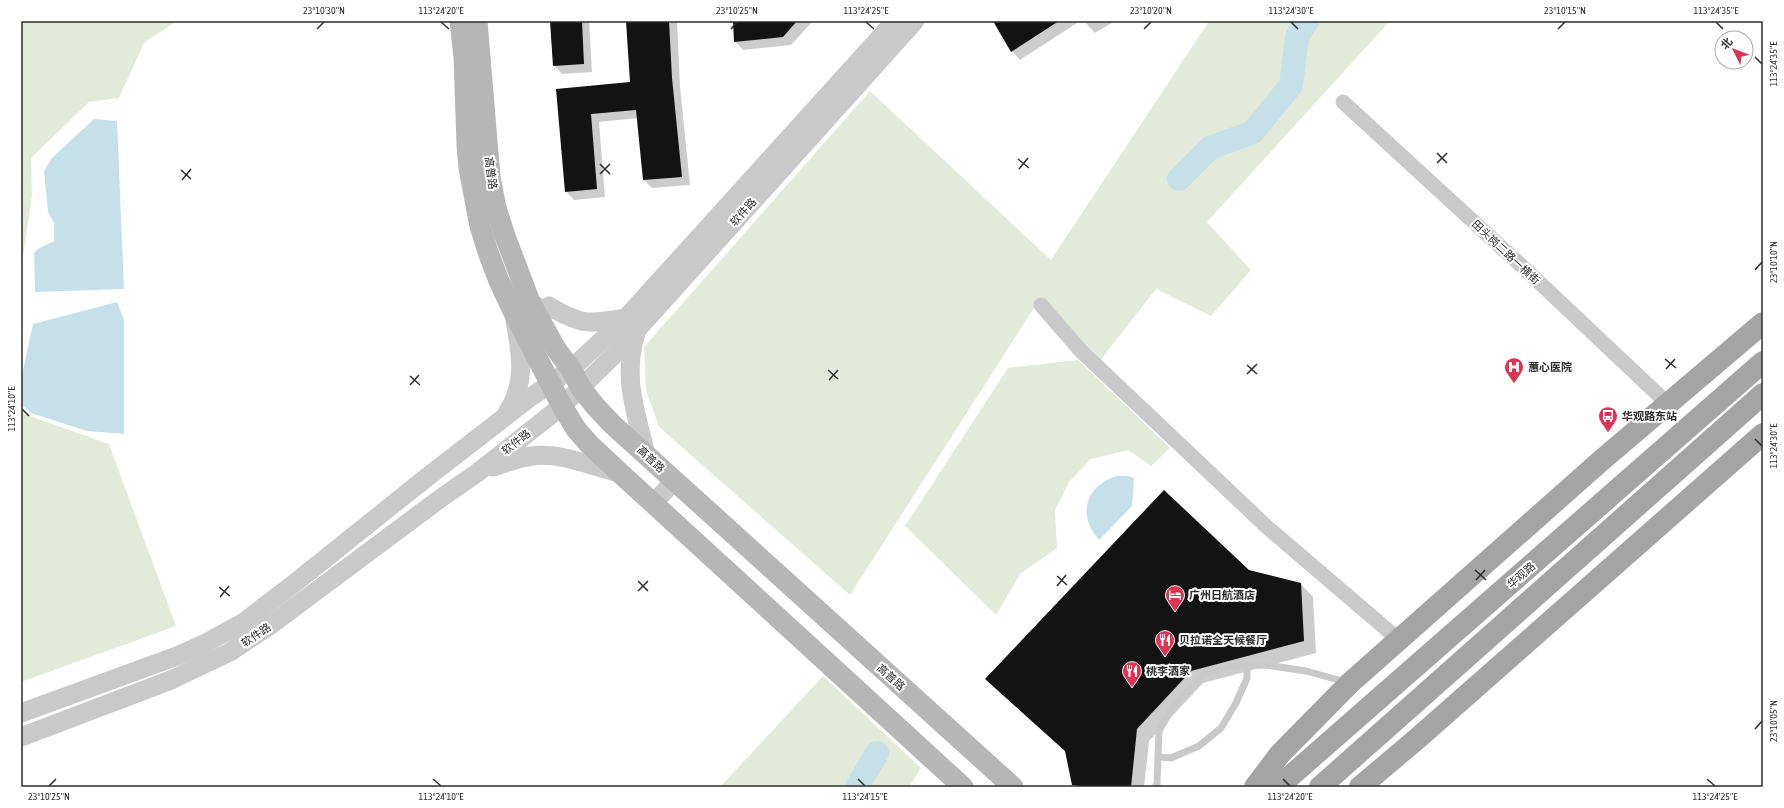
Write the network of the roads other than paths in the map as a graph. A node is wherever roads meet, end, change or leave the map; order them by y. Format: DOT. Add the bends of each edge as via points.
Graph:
graph roads {
  1 [pos="460,21"];
  2 [pos="477,21"];
  3 [pos="895,21"];
  4 [pos="915,21"];
  5 [pos="1343,102"];
  6 [pos="1041,305"];
  7 [pos="522,307"];
  8 [pos="1763,313"];
  9 [pos="632,324"];
  10 [pos="1758,330"];
  11 [pos="1763,362"];
  12 [pos="571,369"];
  13 [pos="551,382"];
  14 [pos="581,388"];
  15 [pos="1763,394"];
  16 [pos="1667,403"];
  17 [pos="562,406"];
  18 [pos="505,417"];
  19 [pos="1763,434"];
  20 [pos="646,455"];
  21 [pos="477,473"];
  22 [pos="620,473"];
  23 [pos="674,481"];
  24 [pos="654,504"];
  25 [pos="1398,639"];
  26 [pos="1247,665"];
  27 [pos="112,680"];
  28 [pos="1350,683"];
  29 [pos="119,699"];
  30 [pos="21,713"];
  31 [pos="21,737"];
  32 [pos="1158,757"];
  33 [pos="963,787"];
  34 [pos="1013,787"];
  35 [pos="1155,787"];
  36 [pos="1255,787"];
  37 [pos="1278,787"];
  38 [pos="1320,787"];
  39 [pos="1360,787"];
  1 -- 7 [label="main road, 高普路" via="464,58 466,145 473,195 488,252 499,281"];
  2 -- 7 [label="main road, 高普路" via="490,177"];
  3 -- 9 [label="street, 软件路" via="736,198"];
  4 -- 9 [label="street, 软件路"];
  5 -- 16 [label="street, 田头岗二路一横街"];
  6 -- 25 [label="street" via="1081,351 1267,526"];
  7 -- 9 [label="street" via="545,312 549,306 570,318 584,322"];
  7 -- 12 [label="main road, 高普路"];
  7 -- 13 [label="main road, 高普路"];
  7 -- 18 [label="street" via="521,372 513,404"];
  8 -- 10 [label="main road"];
  9 -- 12 [label="street, 软件路"];
  9 -- 14 [label="street, 软件路"];
  9 -- 20 [label="street" via="630,388"];
  10 -- 16 [label="main road"];
  11 -- 37 [label="main road, 华观路"];
  12 -- 13 [label="street, 软件路"];
  12 -- 14 [label="main road, 高普路"];
  13 -- 17 [label="main road, 高普路"];
  13 -- 18 [label="street, 软件路"];
  14 -- 17 [label="street, 软件路"];
  14 -- 20 [label="main road, 高普路" via="613,425"];
  15 -- 38 [label="main road"];
  16 -- 25 [label="main road"];
  17 -- 21 [label="street, 软件路"];
  17 -- 22 [label="main road, 高普路" via="576,429"];
  18 -- 27 [label="street, 软件路" via="244,622 204,644"];
  19 -- 39 [label="main road"];
  20 -- 23 [label="main road, 高普路"];
  21 -- 22 [label="street" via="518,458 548,455"];
  21 -- 29 [label="street, 软件路" via="251,639 194,670"];
  22 -- 24 [label="main road, 高普路"];
  23 -- 24 [label="street"];
  23 -- 34 [label="main road, 高普路"];
  24 -- 33 [label="main road, 高普路"];
  25 -- 28 [label="main road"];
  26 -- 28 [label="lane" via="1306,671"];
  26 -- 32 [label="lane" via="1246,678 1236,703 1220,728 1199,746 1171,758"];
  26 -- 32 [label="lane" via="1231,666 1202,675 1172,708 1159,731"];
  27 -- 29 [label="street"];
  27 -- 30 [label="street, 软件路"];
  28 -- 36 [label="main road" via="1280,754"];
  29 -- 31 [label="street, 软件路"];
  32 -- 35 [label="lane"];
}
